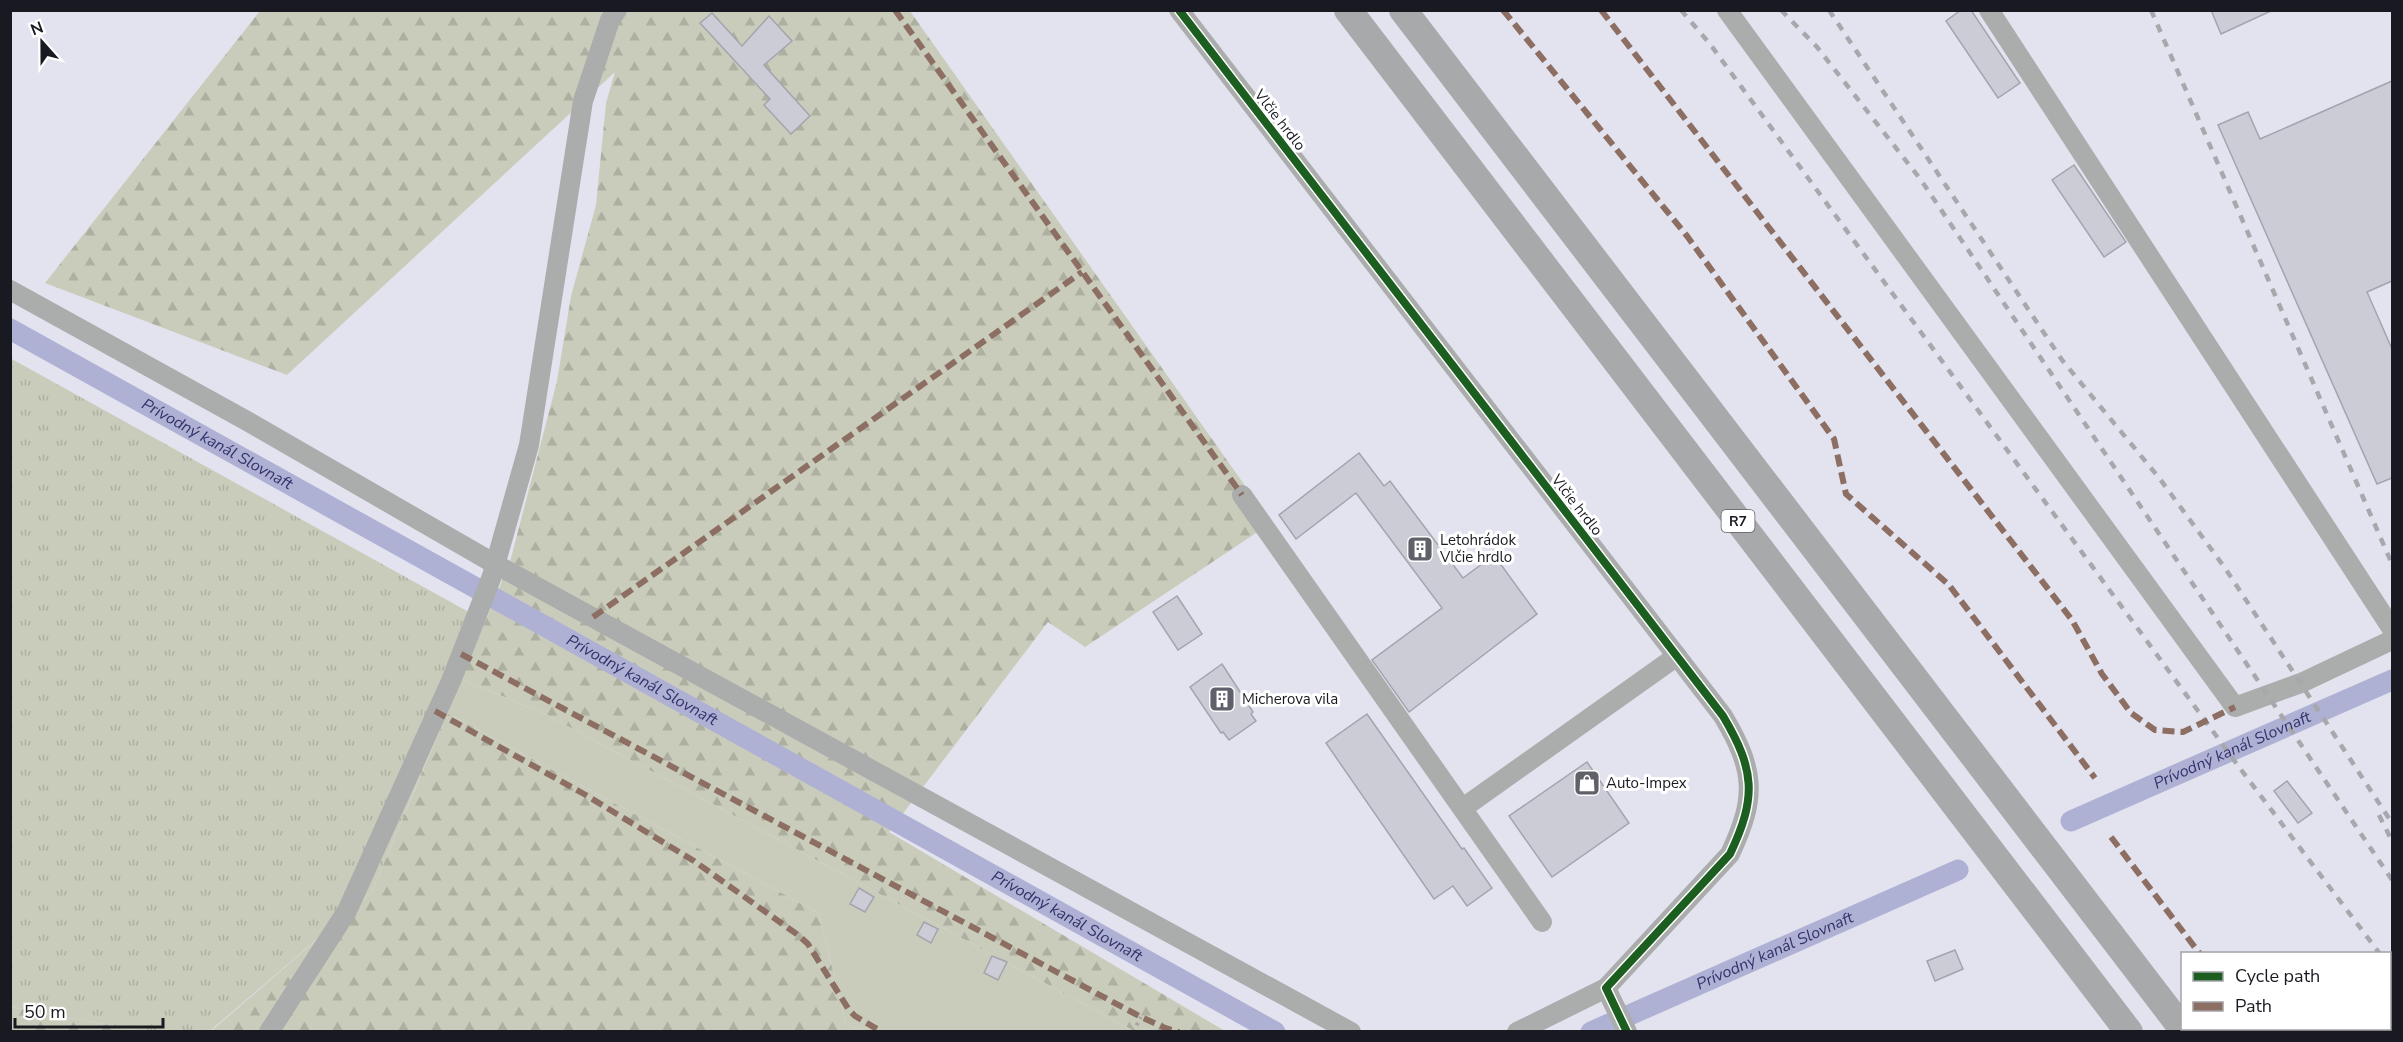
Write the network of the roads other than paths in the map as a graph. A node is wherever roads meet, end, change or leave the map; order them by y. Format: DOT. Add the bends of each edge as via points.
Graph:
graph roads {
  1 [pos="617,10"];
  2 [pos="1179,10"];
  3 [pos="1348,10"];
  4 [pos="1403,10"];
  5 [pos="1727,10"];
  6 [pos="1989,10"];
  7 [pos="10,290"];
  8 [pos="1242,495"];
  9 [pos="493,570"];
  10 [pos="2392,629"];
  11 [pos="2392,640"];
  12 [pos="1677,656"];
  13 [pos="1463,808"];
  14 [pos="1542,922"];
  15 [pos="1610,995"];
  16 [pos="2181,1026"];
  17 [pos="268,1032"];
  18 [pos="1351,1032"];
  19 [pos="1517,1032"];
  20 [pos="1627,1032"];
  21 [pos="2130,1032"];
  1 -- 9 [label="street" via="610,20 583,101 529,445"];
  2 -- 12 [label="street, Vlčie hrdlo"];
  3 -- 21 [label="highway, R7"];
  4 -- 16 [label="highway"];
  5 -- 11 [label="street" via="2235,707 2301,683"];
  6 -- 10 [label="street"];
  7 -- 9 [label="street" via="257,427"];
  8 -- 13 [label="street"];
  9 -- 17 [label="street" via="451,681 347,911"];
  9 -- 18 [label="street"];
  12 -- 13 [label="street"];
  12 -- 15 [label="street, Vlčie hrdlo" via="1738,741 1749,783 1748,804 1730,854"];
  13 -- 14 [label="street"];
  15 -- 19 [label="street"];
  15 -- 20 [label="street"];
}
